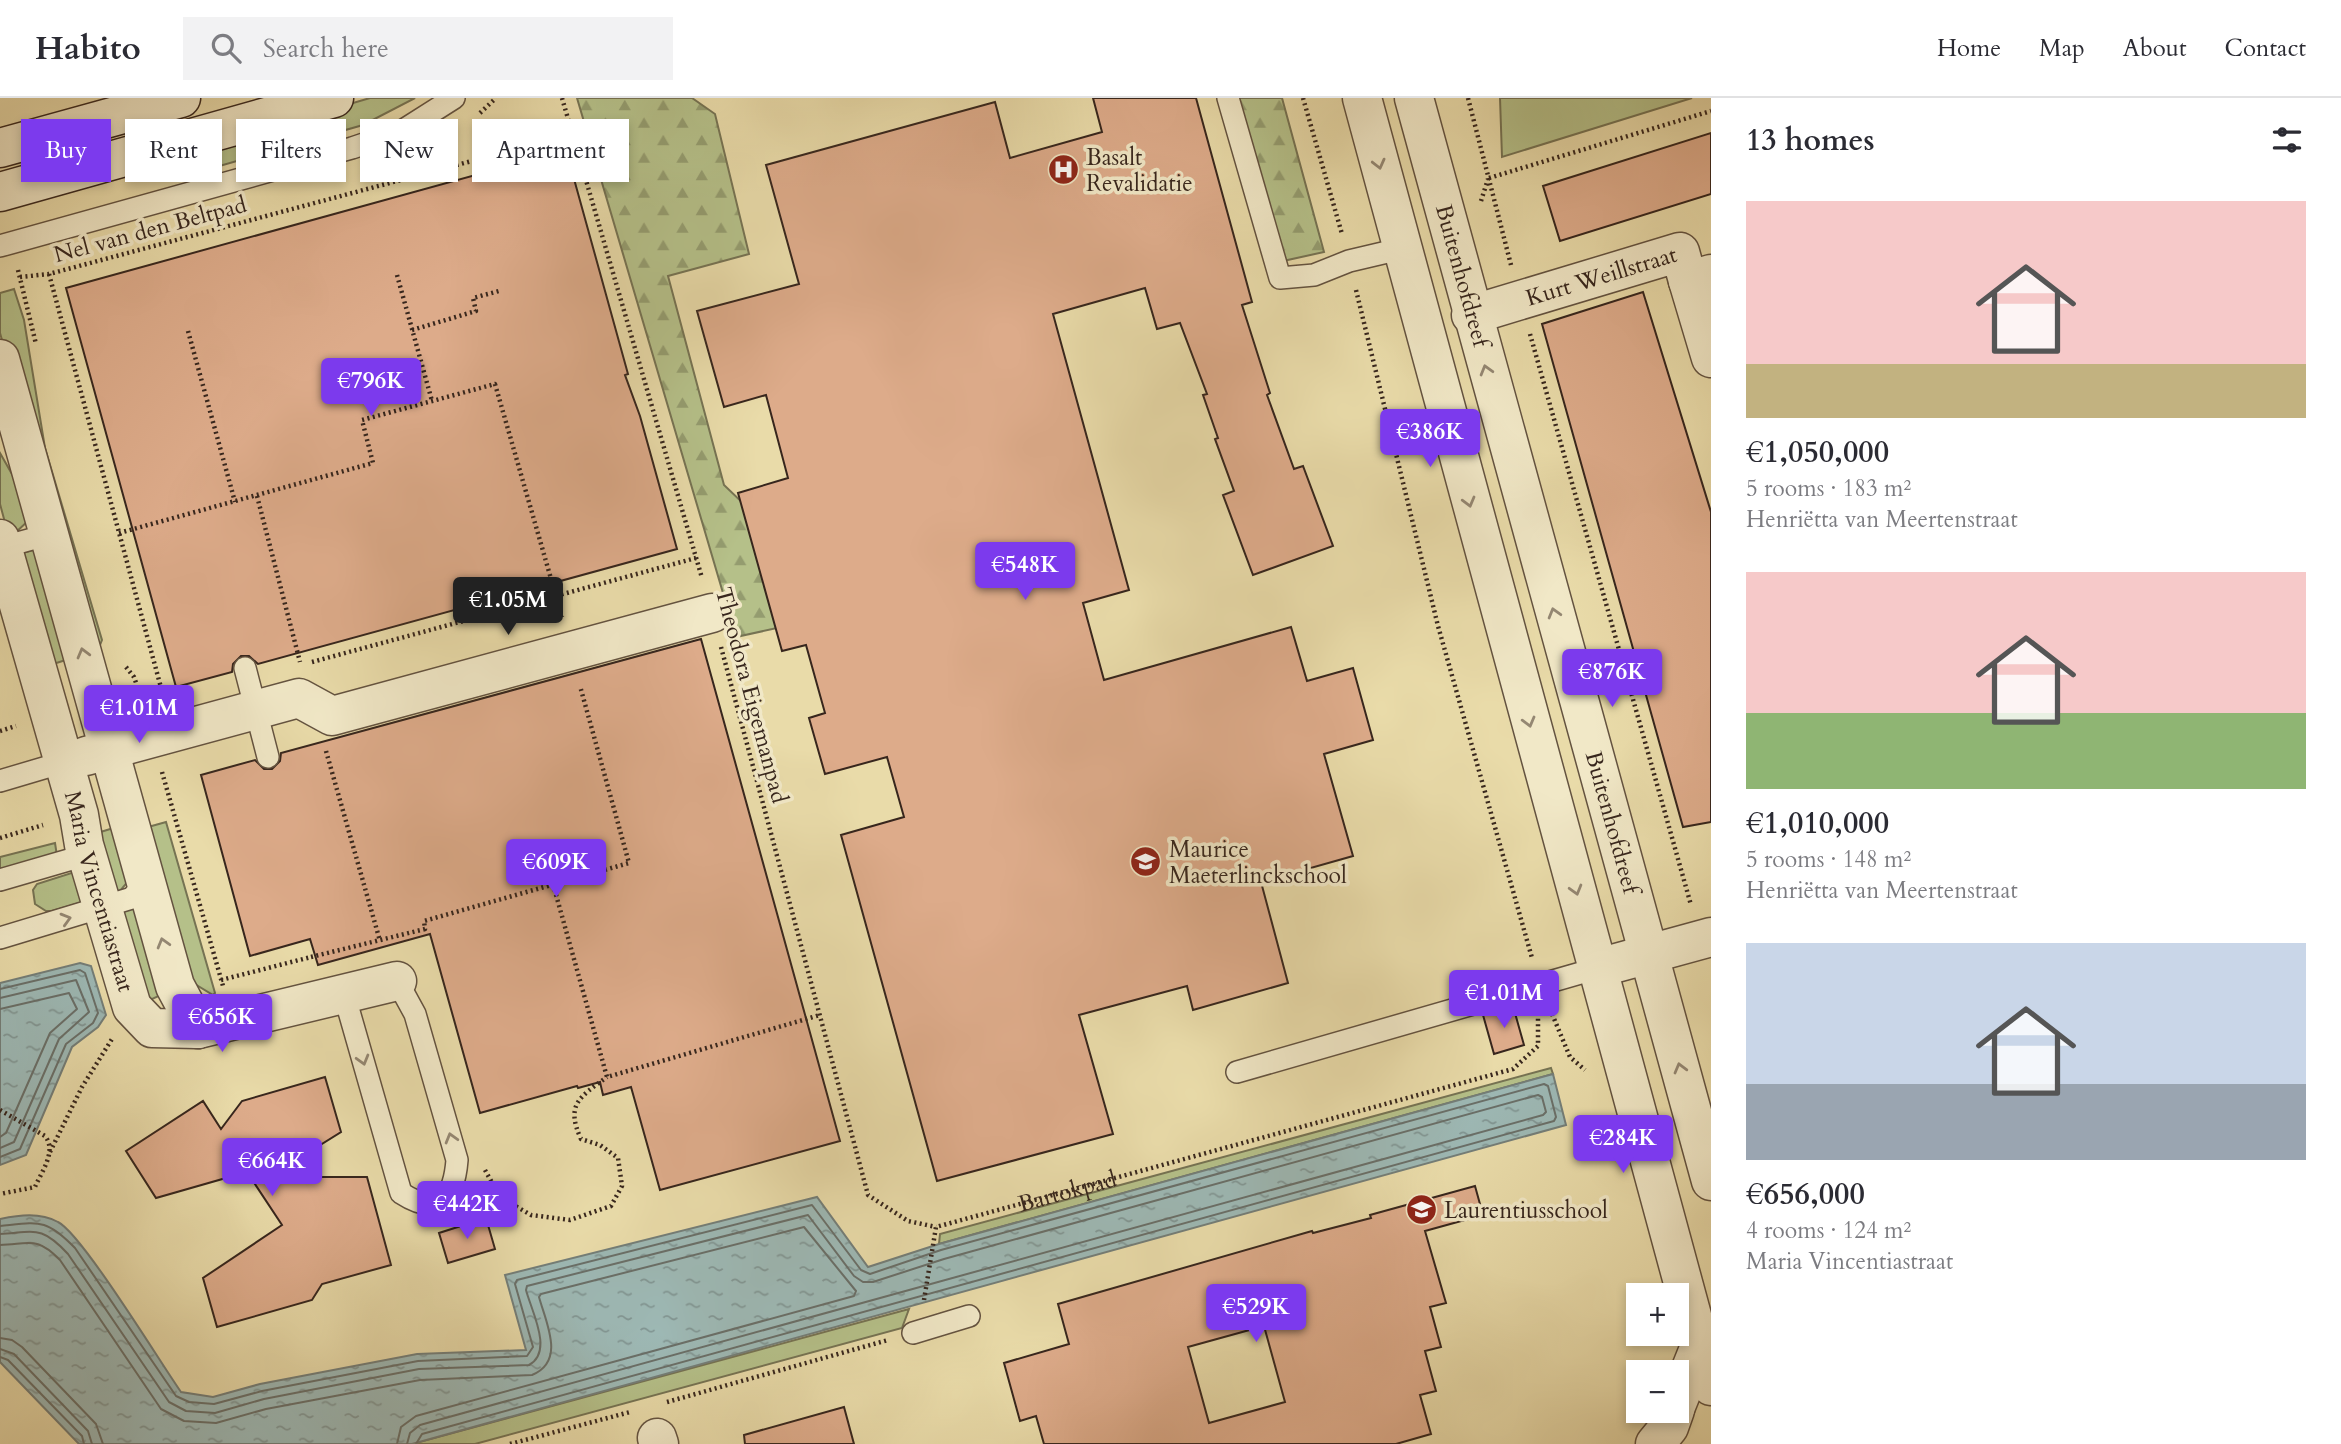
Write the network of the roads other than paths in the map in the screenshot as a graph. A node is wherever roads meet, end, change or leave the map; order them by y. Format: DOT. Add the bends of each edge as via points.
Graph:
graph roads {
  1 [pos="334,98"];
  2 [pos="454,98"];
  3 [pos="1228,98"];
  4 [pos="1362,98"];
  5 [pos="1414,98"];
  6 [pos="177,99"];
  7 [pos="180,119"];
  8 [pos="222,129"];
  9 [pos="0,148"];
  10 [pos="125,156"];
  11 [pos="0,192"];
  12 [pos="0,246"];
  13 [pos="1401,249"];
  14 [pos="1700,277"];
  15 [pos="1471,315"];
  16 [pos="1711,358"];
  17 [pos="3,378"];
  18 [pos="50,534"];
  19 [pos="1,545"];
  20 [pos="712,613"];
  21 [pos="249,686"];
  22 [pos="110,749"];
  23 [pos="268,757"];
  24 [pos="64,762"];
  25 [pos="0,781"];
  26 [pos="84,845"];
  27 [pos="0,880"];
  28 [pos="146,882"];
  29 [pos="104,908"];
  30 [pos="0,938"];
  31 [pos="1706,939"];
  32 [pos="1649,953"];
  33 [pos="1598,968"];
  34 [pos="397,981"];
  35 [pos="344,994"];
  36 [pos="198,1029"];
  37 [pos="1237,1072"];
  38 [pos="1711,1181"];
  39 [pos="969,1316"];
  40 [pos="917,1325"];
  41 [pos="1700,1346"];
  42 [pos="1689,1374"];
  43 [pos="1711,1386"];
  44 [pos="1670,1423"];
  45 [pos="1656,1444"];
  1 -- 8 [label="street"];
  2 -- 12 [label="lane" via="402,131 352,148"];
  3 -- 13 [label="lane" via="1280,278 1314,275"];
  4 -- 13 [label="street, one-way"];
  5 -- 15 [label="street, Buitenhofdreef"];
  6 -- 7 [label="lane"];
  6 -- 9 [label="street"];
  10 -- 11 [label="street"];
  13 -- 33 [label="street, one-way"];
  14 -- 15 [label="street, Kurt Weillstraat" via="1680,252"];
  14 -- 16 [label="street"];
  32 -- 15 [label="street, Buitenhofdreef, one-way"];
  17 -- 18 [label="street, Maria Vincentiastraat"];
  18 -- 19 [label="lane"];
  22 -- 18 [label="street, Maria Vincentiastraat, one-way"];
  19 -- 24 [label="street, Maria Vincentiastraat"];
  20 -- 21 [label="street" via="332,716 299,698"];
  21 -- 22 [label="street"];
  21 -- 23 [label="lane"];
  22 -- 24 [label="street"];
  22 -- 28 [label="street, Maria Vincentiastraat"];
  24 -- 25 [label="lane"];
  24 -- 26 [label="street, Maria Vincentiastraat"];
  26 -- 27 [label="lane" via="72,859"];
  26 -- 29 [label="street, Maria Vincentiastraat"];
  28 -- 29 [label="lane" via="132,898"];
  36 -- 28 [label="street, Maria Vincentiastraat, one-way" via="175,986"];
  30 -- 29 [label="lane, one-way"];
  29 -- 36 [label="street, Maria Vincentiastraat" via="132,1007 152,1028"];
  31 -- 32 [label="street"];
  32 -- 33 [label="street"];
  38 -- 32 [label="street, Buitenhofdreef, one-way"];
  33 -- 37 [label="lane"];
  33 -- 41 [label="street"];
  34 -- 35 [label="street, Maria Vincentiastraat"];
  35 -- 34 [label="lane, one-way" via="401,1193 430,1204 446,1199 455,1186 457,1160 415,1014"];
  35 -- 36 [label="street, Maria Vincentiastraat"];
  39 -- 40 [label="lane"];
  41 -- 42 [label="street"];
  41 -- 43 [label="street"];
  44 -- 45 [label="street"];
}
